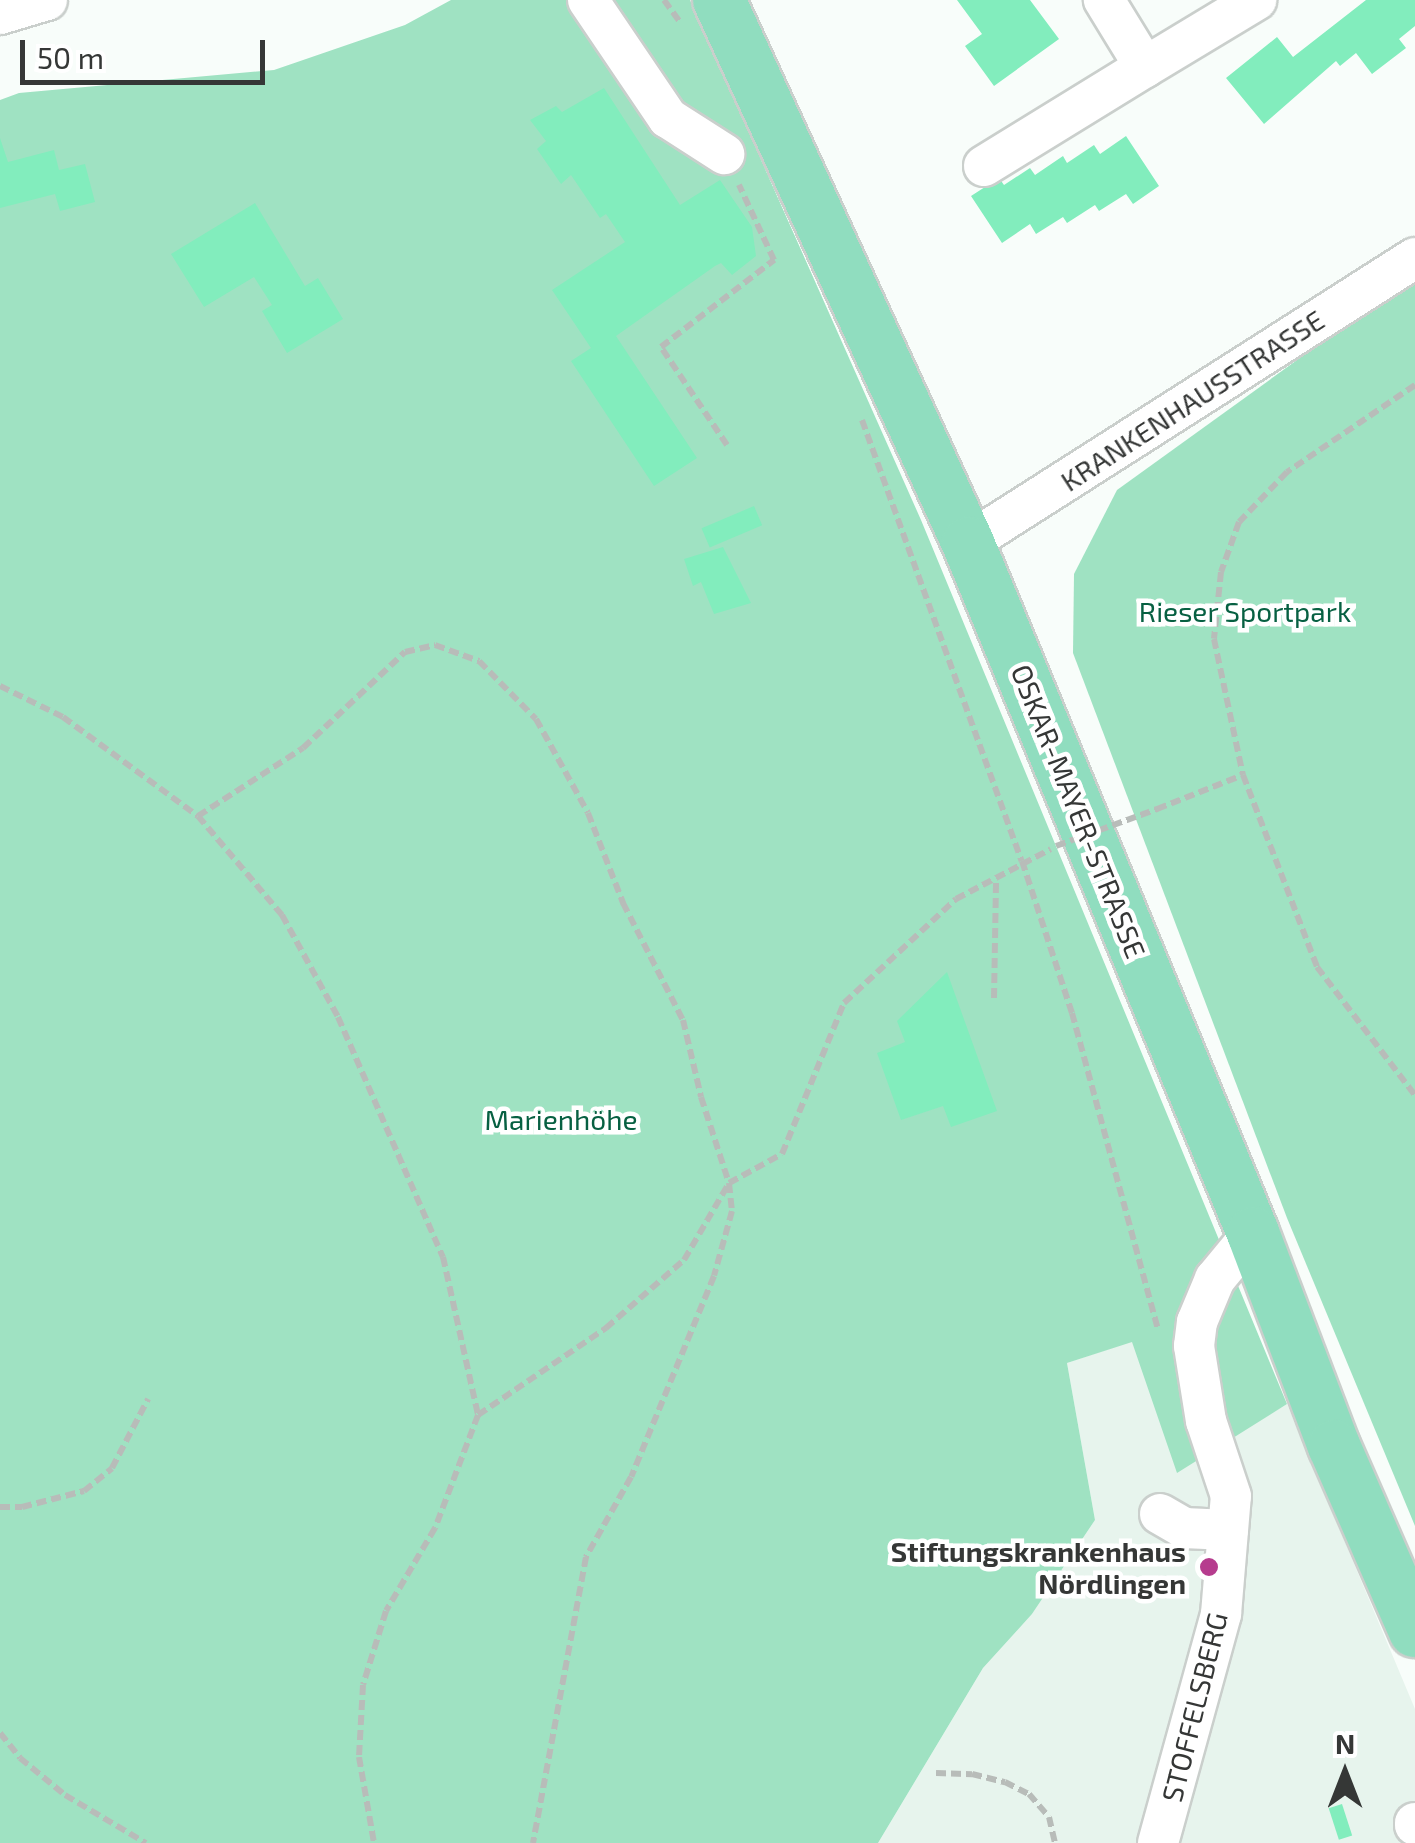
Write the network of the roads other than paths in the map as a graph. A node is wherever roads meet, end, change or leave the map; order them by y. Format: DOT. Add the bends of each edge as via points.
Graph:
graph roads {
  1 [pos="47,0"];
  2 [pos="588,0"];
  3 [pos="719,0"];
  4 [pos="1104,0"];
  5 [pos="1256,0"];
  6 [pos="0,14"];
  7 [pos="1145,67"];
  8 [pos="724,154"];
  9 [pos="984,166"];
  10 [pos="1415,258"];
  11 [pos="968,542"];
  12 [pos="1253,1233"];
  13 [pos="1160,1514"];
  14 [pos="1228,1530"];
  15 [pos="1415,1632"];
  16 [pos="1158,1843"];
  1 -- 6 [label="street"];
  2 -- 8 [label="street" via="668,118"];
  3 -- 11 [label="main road, OSKAR-MAYER-STRASSE"];
  4 -- 7 [label="street"];
  5 -- 7 [label="street"];
  7 -- 9 [label="street"];
  10 -- 11 [label="street, KRANKENHAUSSTRASSE"];
  11 -- 12 [label="main road, OSKAR-MAYER-STRASSE"];
  12 -- 14 [label="street, STOFFELSBERG" via="1215,1279 1194,1346 1206,1420 1231,1496"];
  12 -- 15 [label="main road, OSKAR-MAYER-STRASSE" via="1334,1446"];
  13 -- 14 [label="street" via="1184,1528"];
  14 -- 16 [label="street, STOFFELSBERG" via="1220,1614"];
}
